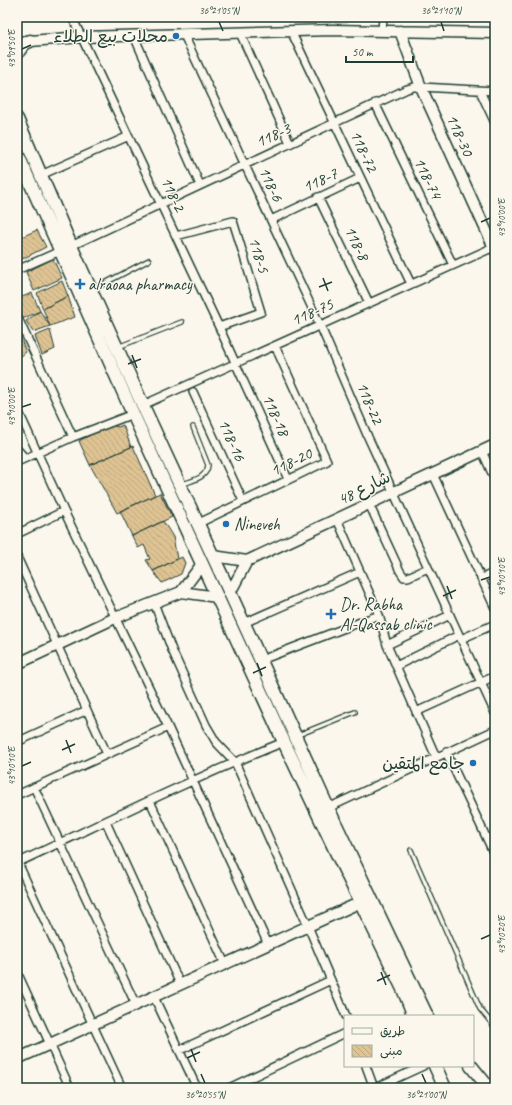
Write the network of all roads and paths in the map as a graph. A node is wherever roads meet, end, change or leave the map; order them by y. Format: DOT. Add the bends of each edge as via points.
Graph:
graph roads {
  1 [pos="72,17"];
  2 [pos="383,17"];
  3 [pos="291,31"];
  4 [pos="382,31"];
  5 [pos="400,31"];
  6 [pos="240,33"];
  7 [pos="495,33"];
  8 [pos="184,34"];
  9 [pos="134,36"];
  10 [pos="82,37"];
  11 [pos="30,41"];
  12 [pos="17,42"];
  13 [pos="17,53"];
  14 [pos="421,87"];
  15 [pos="480,91"];
  16 [pos="495,91"];
  17 [pos="375,103"];
  18 [pos="17,119"];
  19 [pos="334,122"];
  20 [pos="495,123"];
  21 [pos="129,136"];
  22 [pos="290,143"];
  23 [pos="17,153"];
  24 [pos="245,164"];
  25 [pos="41,175"];
  26 [pos="360,178"];
  27 [pos="200,185"];
  28 [pos="318,197"];
  29 [pos="161,204"];
  30 [pos="271,220"];
  31 [pos="176,236"];
  32 [pos="72,246"];
  33 [pos="494,249"];
  34 [pos="60,251"];
  35 [pos="149,260"];
  36 [pos="453,265"];
  37 [pos="17,270"];
  38 [pos="411,284"];
  39 [pos="91,290"];
  40 [pos="369,303"];
  41 [pos="17,316"];
  42 [pos="182,322"];
  43 [pos="320,325"];
  44 [pos="219,327"];
  45 [pos="275,346"];
  46 [pos="117,347"];
  47 [pos="236,363"];
  48 [pos="193,392"];
  49 [pos="143,405"];
  50 [pos="17,408"];
  51 [pos="133,414"];
  52 [pos="193,427"];
  53 [pos="73,437"];
  54 [pos="495,445"];
  55 [pos="17,449"];
  56 [pos="482,451"];
  57 [pos="37,452"];
  58 [pos="25,458"];
  59 [pos="17,462"];
  60 [pos="433,474"];
  61 [pos="288,480"];
  62 [pos="495,480"];
  63 [pos="180,485"];
  64 [pos="393,492"];
  65 [pos="243,502"];
  66 [pos="369,504"];
  67 [pos="64,511"];
  68 [pos="337,519"];
  69 [pos="197,524"];
  70 [pos="17,534"];
  71 [pos="213,556"];
  72 [pos="17,557"];
  73 [pos="247,561"];
  74 [pos="202,564"];
  75 [pos="428,568"];
  76 [pos="360,572"];
  77 [pos="495,572"];
  78 [pos="482,579"];
  79 [pos="181,592"];
  80 [pos="230,593"];
  81 [pos="217,596"];
  82 [pos="154,603"];
  83 [pos="495,608"];
  84 [pos="379,615"];
  85 [pos="450,615"];
  86 [pos="115,618"];
  87 [pos="244,623"];
  88 [pos="495,624"];
  89 [pos="460,637"];
  90 [pos="58,645"];
  91 [pos="387,645"];
  92 [pos="261,660"];
  93 [pos="17,664"];
  94 [pos="396,666"];
  95 [pos="495,676"];
  96 [pos="481,682"];
  97 [pos="87,710"];
  98 [pos="355,712"];
  99 [pos="416,712"];
  100 [pos="495,713"];
  101 [pos="168,727"];
  102 [pos="495,730"];
  103 [pos="295,736"];
  104 [pos="17,742"];
  105 [pos="284,742"];
  106 [pos="446,752"];
  107 [pos="107,754"];
  108 [pos="436,757"];
  109 [pos="235,762"];
  110 [pos="192,780"];
  111 [pos="34,787"];
  112 [pos="17,795"];
  113 [pos="150,801"];
  114 [pos="328,808"];
  115 [pos="106,822"];
  116 [pos="61,843"];
  117 [pos="411,850"];
  118 [pos="495,856"];
  119 [pos="17,863"];
  120 [pos="360,902"];
  121 [pos="308,926"];
  122 [pos="268,944"];
  123 [pos="225,964"];
  124 [pos="17,972"];
  125 [pos="330,980"];
  126 [pos="180,984"];
  127 [pos="154,996"];
  128 [pos="136,1005"];
  129 [pos="346,1015"];
  130 [pos="414,1015"];
  131 [pos="427,1015"];
  132 [pos="92,1024"];
  133 [pos="495,1027"];
  134 [pos="344,1033"];
  135 [pos="50,1044"];
  136 [pos="180,1050"];
  137 [pos="17,1059"];
  138 [pos="366,1067"];
  139 [pos="422,1067"];
  140 [pos="435,1067"];
  141 [pos="444,1067"];
  142 [pos="472,1067"];
  143 [pos="443,1084"];
  144 [pos="70,1088"];
  145 [pos="122,1088"];
  146 [pos="197,1088"];
  147 [pos="229,1088"];
  148 [pos="375,1088"];
  149 [pos="489,1088"];
  1 -- 10 [label="street, 118-2"];
  2 -- 4 [label="street"];
  3 -- 4 [label="street"];
  3 -- 6 [label="street"];
  3 -- 19 [label="street, 118-72"];
  4 -- 5 [label="street"];
  5 -- 7 [label="street"];
  5 -- 14 [label="street, 118-30"];
  6 -- 8 [label="street"];
  6 -- 22 [label="street"];
  8 -- 9 [label="street"];
  8 -- 24 [label="street, 118-6"];
  9 -- 10 [label="street"];
  9 -- 27 [label="street"];
  10 -- 11 [label="street"];
  10 -- 21 [label="street, 118-2"];
  11 -- 12 [label="street"];
  11 -- 13 [label="main road"];
  14 -- 15 [label="street, 118-3"];
  14 -- 17 [label="street, 118-3" via="407,89"];
  14 -- 33 [label="street, 118-30"];
  15 -- 16 [label="street, 118-3"];
  15 -- 20 [label="street"];
  17 -- 19 [label="street, 118-3"];
  17 -- 36 [label="street, 118-74"];
  18 -- 25 [label="main road"];
  19 -- 22 [label="street, 118-3"];
  19 -- 26 [label="street, 118-72"];
  21 -- 25 [label="street"];
  21 -- 29 [label="street, 118-2"];
  22 -- 24 [label="street, 118-3"];
  23 -- 34 [label="main road"];
  24 -- 27 [label="street, 118-3"];
  24 -- 30 [label="street, 118-6"];
  25 -- 32 [label="main road"];
  26 -- 28 [label="street, 118-7"];
  26 -- 38 [label="street, 118-72"];
  27 -- 29 [label="street, 118-3"];
  28 -- 30 [label="street, 118-7"];
  28 -- 40 [label="street, 118-8"];
  29 -- 31 [label="street, 118-2"];
  29 -- 32 [label="street, 118-3"];
  30 -- 43 [label="street, 118-6"];
  31 -- 44 [label="street, 118-2"];
  31 -- 44 [label="street, 118-5" via="233,221 260,312"];
  32 -- 39 [label="main road"];
  33 -- 36 [label="street, 118-75"];
  34 -- 37 [label="street"];
  34 -- 51 [label="main road"];
  35 -- 39 [label="lane"];
  36 -- 38 [label="street, 118-75"];
  38 -- 40 [label="street, 118-75"];
  39 -- 46 [label="main road"];
  40 -- 43 [label="street, 118-75"];
  41 -- 53 [label="street"];
  42 -- 46 [label="lane"];
  43 -- 45 [label="street, 118-75"];
  43 -- 64 [label="street, 118-22"];
  44 -- 47 [label="street, 118-2"];
  45 -- 47 [label="street, 118-75"];
  45 -- 61 [label="street, 118-20" via="327,461"];
  46 -- 49 [label="main road"];
  47 -- 49 [label="street, 118-75"];
  47 -- 61 [label="street, 118-18"];
  48 -- 65 [label="street, 118-16"];
  49 -- 63 [label="main road"];
  50 -- 57 [label="street"];
  51 -- 53 [label="street"];
  51 -- 74 [label="main road"];
  52 -- 63 [label="lane" via="208,469 198,479"];
  53 -- 57 [label="street"];
  54 -- 56 [label="street, شارع 48"];
  55 -- 58 [label="street"];
  56 -- 60 [label="street, شارع 48"];
  56 -- 62 [label="street"];
  57 -- 58 [label="street"];
  57 -- 67 [label="street"];
  58 -- 59 [label="street"];
  60 -- 64 [label="street, شارع 48"];
  60 -- 78 [label="street"];
  61 -- 65 [label="street, 118-20"];
  63 -- 69 [label="main road"];
  64 -- 66 [label="street, شارع 48"];
  64 -- 75 [label="street, 118-22"];
  65 -- 69 [label="street, 118-20"];
  66 -- 68 [label="street, شارع 48"];
  66 -- 75 [label="street" via="404,577"];
  67 -- 70 [label="street"];
  67 -- 86 [label="street"];
  68 -- 73 [label="street, شارع 48"];
  68 -- 76 [label="street"];
  69 -- 71 [label="main road"];
  71 -- 73 [label="street"];
  71 -- 80 [label="main road"];
  72 -- 90 [label="street"];
  73 -- 80 [label="street"];
  74 -- 79 [label="street"];
  74 -- 81 [label="main road"];
  75 -- 85 [label="street, 118-22"];
  76 -- 84 [label="street"];
  76 -- 87 [label="street"];
  77 -- 78 [label="street"];
  78 -- 83 [label="street"];
  79 -- 81 [label="street"];
  79 -- 82 [label="street"];
  80 -- 87 [label="main road"];
  81 -- 105 [label="main road"];
  82 -- 86 [label="street"];
  82 -- 109 [label="street" via="206,725 216,742"];
  84 -- 91 [label="street"];
  84 -- 92 [label="street"];
  85 -- 89 [label="street, 118-22"];
  85 -- 91 [label="street"];
  86 -- 90 [label="street"];
  86 -- 101 [label="street"];
  87 -- 92 [label="main road"];
  88 -- 89 [label="street"];
  89 -- 94 [label="street"];
  89 -- 96 [label="street, 118-22"];
  90 -- 93 [label="street"];
  90 -- 97 [label="street"];
  91 -- 94 [label="street"];
  92 -- 103 [label="main road"];
  94 -- 99 [label="street"];
  95 -- 96 [label="street"];
  96 -- 99 [label="street"];
  96 -- 100 [label="street, 118-22"];
  97 -- 104 [label="street"];
  97 -- 107 [label="street"];
  98 -- 103 [label="lane"];
  99 -- 108 [label="street"];
  101 -- 107 [label="street"];
  101 -- 110 [label="street"];
  102 -- 106 [label="street"];
  103 -- 114 [label="main road"];
  105 -- 109 [label="street"];
  105 -- 120 [label="main road"];
  106 -- 108 [label="street"];
  106 -- 118 [label="street"];
  107 -- 111 [label="street"];
  108 -- 114 [label="street"];
  109 -- 110 [label="street"];
  109 -- 121 [label="street"];
  110 -- 113 [label="street"];
  110 -- 122 [label="street"];
  111 -- 112 [label="street"];
  111 -- 116 [label="street"];
  113 -- 115 [label="street"];
  113 -- 123 [label="street"];
  114 -- 131 [label="main road"];
  115 -- 116 [label="street"];
  115 -- 126 [label="street"];
  116 -- 119 [label="street"];
  116 -- 128 [label="street"];
  117 -- 133 [label="lane" via="480,1009"];
  119 -- 132 [label="street"];
  120 -- 121 [label="street"];
  120 -- 130 [label="main road"];
  121 -- 122 [label="street"];
  121 -- 125 [label="street"];
  122 -- 123 [label="street"];
  123 -- 126 [label="street"];
  124 -- 135 [label="street"];
  125 -- 129 [label="street"];
  125 -- 136 [label="street"];
  126 -- 127 [label="street"];
  127 -- 128 [label="street"];
  127 -- 136 [label="street"];
  128 -- 132 [label="street"];
  132 -- 135 [label="street"];
  132 -- 145 [label="street"];
  134 -- 147 [label="street"];
  135 -- 137 [label="street"];
  135 -- 144 [label="street"];
  136 -- 146 [label="street"];
  138 -- 148 [label="street"];
  139 -- 148 [label="street"];
  140 -- 143 [label="main road"];
  141 -- 143 [label="main road" via="442,1072"];
  142 -- 149 [label="main road"];
}
